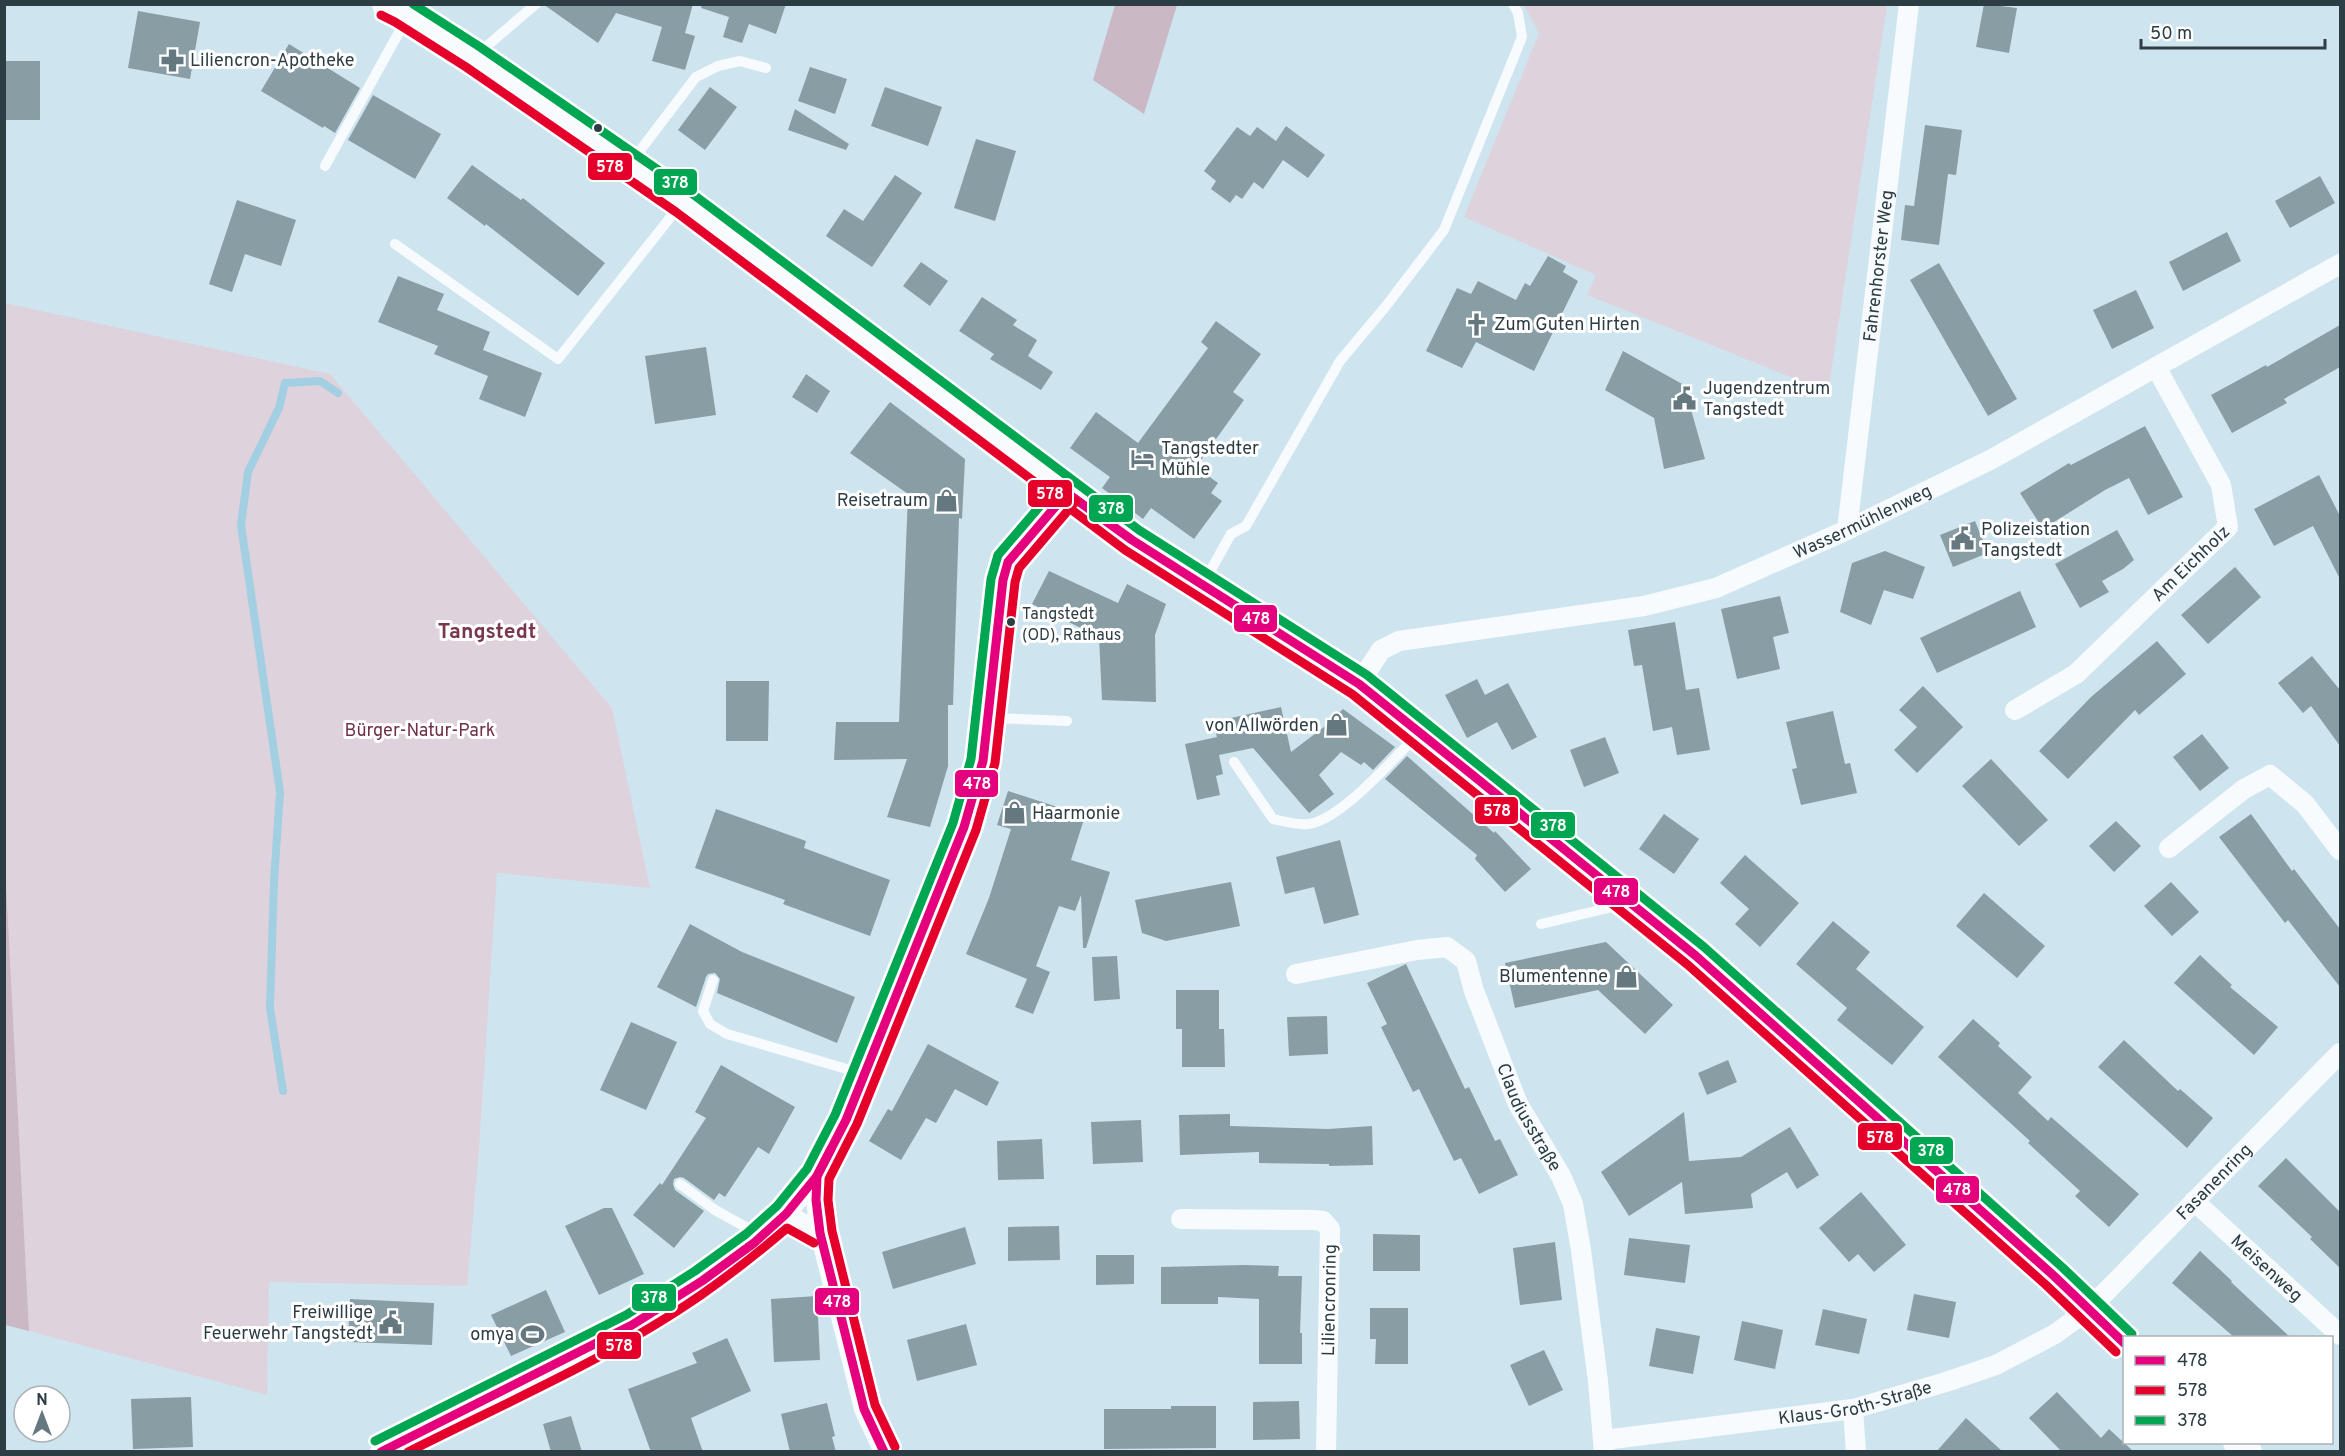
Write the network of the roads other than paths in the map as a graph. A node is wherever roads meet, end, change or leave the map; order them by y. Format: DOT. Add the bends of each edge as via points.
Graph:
graph roads {
  1 [pos="536,4"];
  2 [pos="1513,4"];
  3 [pos="1909,4"];
  4 [pos="397,10"];
  5 [pos="473,57"];
  6 [pos="766,68"];
  7 [pos="629,165"];
  8 [pos="326,166"];
  9 [pos="683,202"];
  10 [pos="394,244"];
  11 [pos="2340,264"];
  12 [pos="2156,367"];
  13 [pos="1066,494"];
  14 [pos="1847,530"];
  15 [pos="1203,584"];
  16 [pos="1359,684"];
  17 [pos="2015,710"];
  18 [pos="989,718"];
  19 [pos="1067,721"];
  20 [pos="1419,732"];
  21 [pos="1234,762"];
  22 [pos="2169,848"];
  23 [pos="2340,850"];
  24 [pos="1630,903"];
  25 [pos="1541,924"];
  26 [pos="1296,974"];
  27 [pos="713,980"];
  28 [pos="2340,1053"];
  29 [pos="864,1074"];
  30 [pos="817,1176"];
  31 [pos="680,1184"];
  32 [pos="2194,1201"];
  33 [pos="786,1214"];
  34 [pos="1181,1219"];
  35 [pos="820,1233"];
  36 [pos="762,1236"];
  37 [pos="2088,1310"];
  38 [pos="2340,1335"];
  39 [pos="2123,1342"];
  40 [pos="1853,1408"];
  41 [pos="1604,1446"];
  42 [pos="380,1452"];
  43 [pos="884,1452"];
  44 [pos="1326,1452"];
  45 [pos="1856,1452"];
  1 -- 5 [label="lane"];
  2 -- 15 [label="lane" via="1522,37 1444,230 1340,361 1246,526 1231,534"];
  3 -- 14 [label="street, Fahrenhorster Weg"];
  4 -- 5 [label="street"];
  4 -- 8 [label="lane"];
  5 -- 7 [label="street"];
  6 -- 7 [label="lane" via="740,61 696,77"];
  7 -- 9 [label="street"];
  9 -- 10 [label="lane" via="558,359"];
  9 -- 13 [label="street"];
  11 -- 12 [label="street, Wassermühlenweg"];
  12 -- 14 [label="street, Wassermühlenweg" via="1992,459"];
  12 -- 17 [label="street, Am Eichholz" via="2221,485 2228,527 2076,674"];
  13 -- 15 [label="street"];
  13 -- 18 [label="street" via="1008,562"];
  14 -- 16 [label="street, Wassermühlenweg" via="1706,591 1644,606 1399,641 1381,650"];
  15 -- 16 [label="street"];
  16 -- 20 [label="street"];
  18 -- 19 [label="lane"];
  18 -- 29 [label="street" via="983,761 964,827"];
  20 -- 21 [label="lane" via="1333,814 1312,823 1273,819"];
  20 -- 24 [label="street"];
  22 -- 23 [label="street" via="2244,789 2270,775 2305,804"];
  24 -- 25 [label="lane"];
  24 -- 37 [label="street" via="1714,972"];
  26 -- 41 [label="street, Claudiusstraße" via="1447,947 1466,961 1518,1104 1562,1176 1573,1204"];
  27 -- 29 [label="lane" via="703,1011 710,1024 727,1034"];
  28 -- 32 [label="street, Fasanenring"];
  29 -- 30 [label="street"];
  30 -- 33 [label="street"];
  30 -- 35 [label="street"];
  31 -- 36 [label="lane" via="715,1210"];
  32 -- 37 [label="street, Fasanenring"];
  32 -- 38 [label="street, Meisenweg"];
  33 -- 35 [label="street"];
  33 -- 36 [label="street"];
  34 -- 44 [label="street, Liliencronring" via="1314,1220 1323,1221 1330,1229"];
  35 -- 43 [label="street" via="864,1409"];
  36 -- 42 [label="street" via="702,1281 632,1325"];
  37 -- 39 [label="street"];
  37 -- 40 [label="street, Klaus-Groth-Straße" via="2055,1334 1996,1365"];
  40 -- 41 [label="street, Klaus-Groth-Straße"];
  40 -- 45 [label="street"];
}
